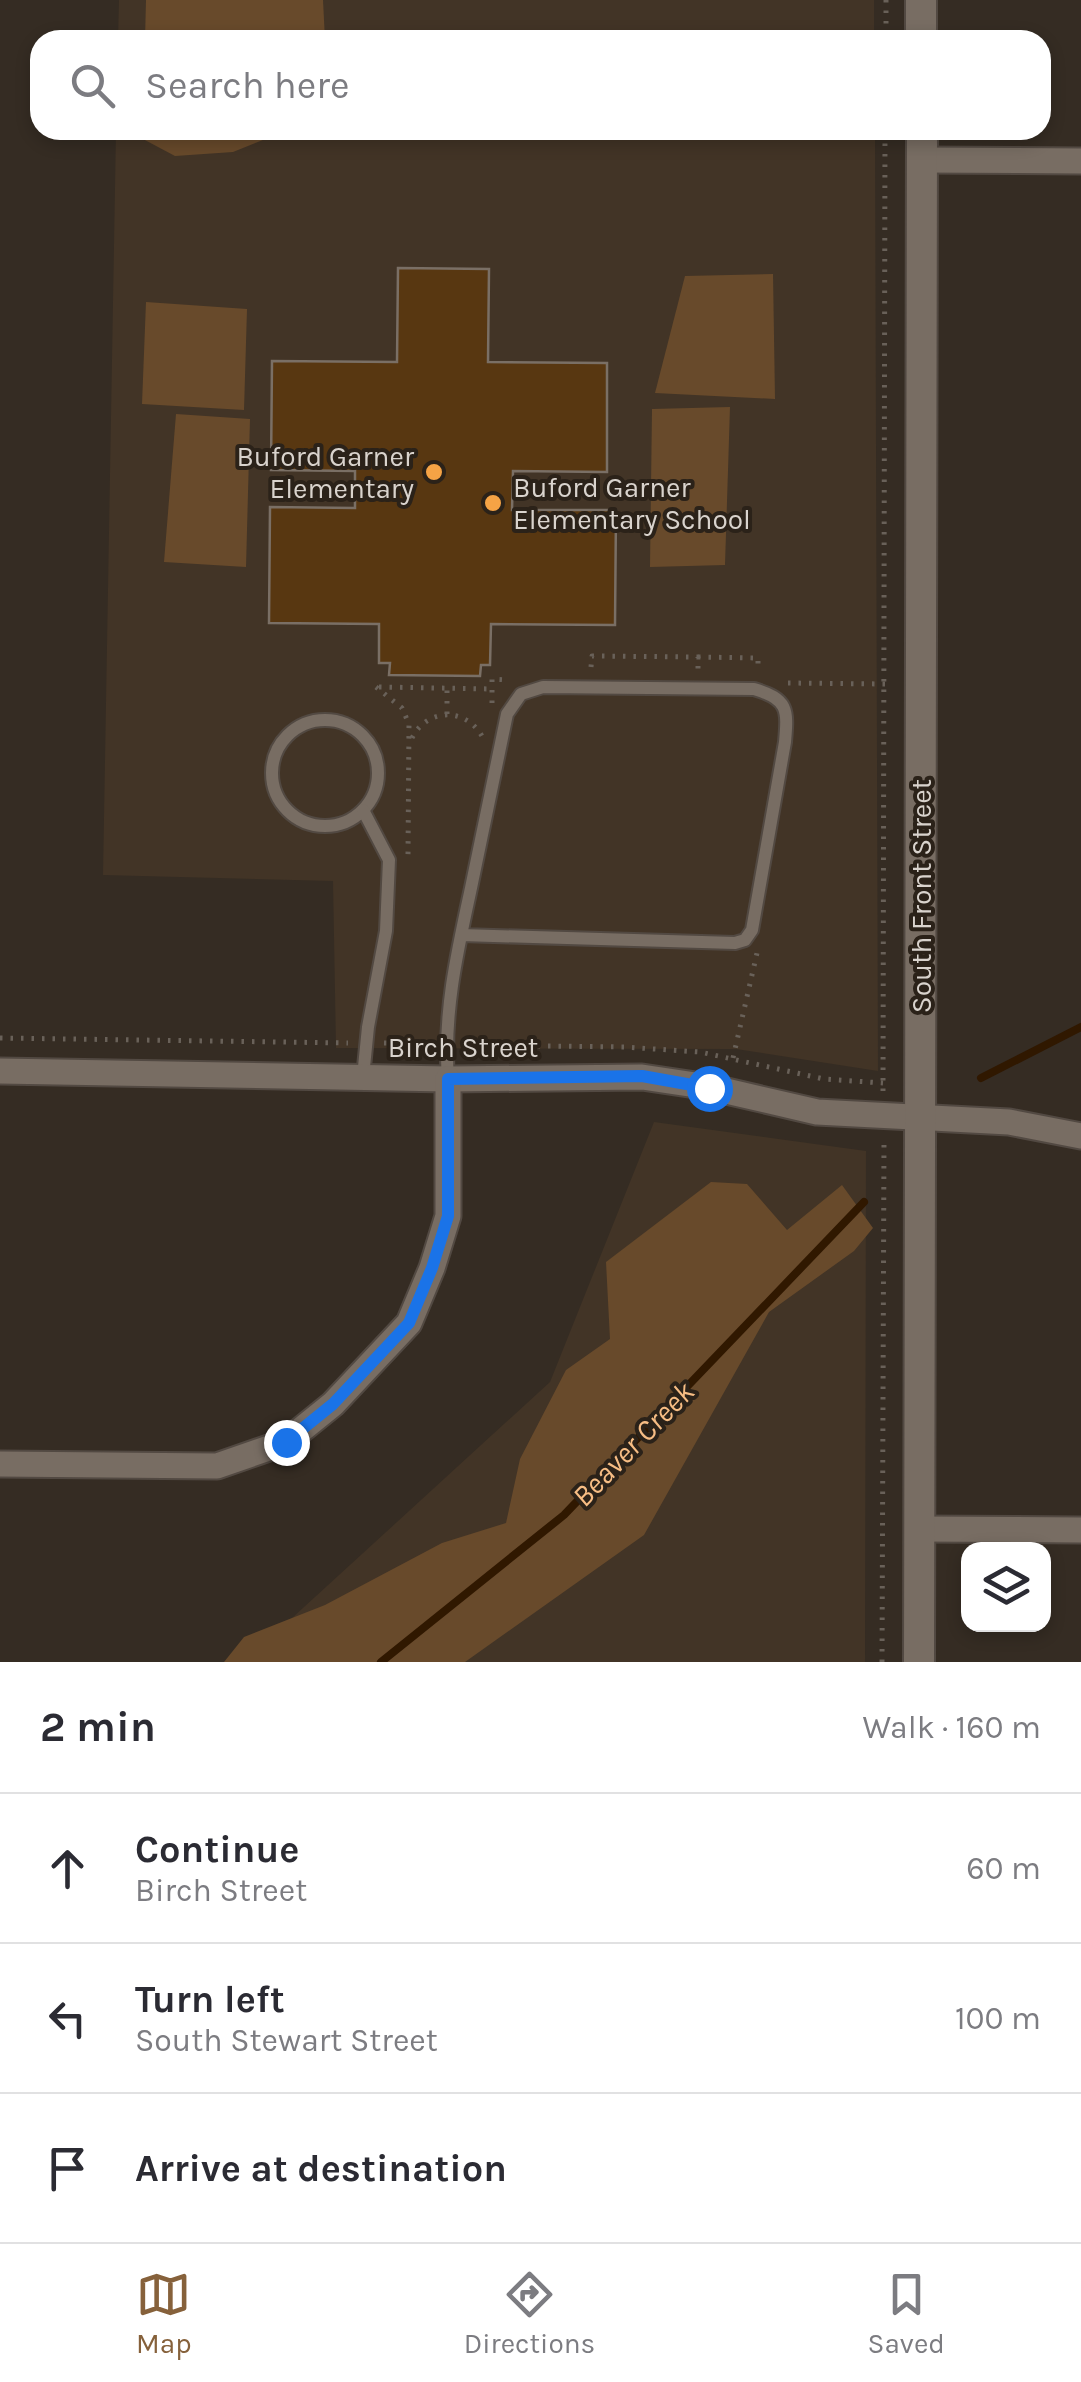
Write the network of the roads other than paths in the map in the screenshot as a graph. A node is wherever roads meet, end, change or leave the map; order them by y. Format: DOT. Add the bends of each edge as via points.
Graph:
graph roads {
  1 [pos="921,0"];
  2 [pos="921,30"];
  3 [pos="922,145"];
  4 [pos="1081,161"];
  5 [pos="363,810"];
  6 [pos="461,934"];
  7 [pos="0,1071"];
  8 [pos="363,1076"];
  9 [pos="448,1079"];
  10 [pos="923,1116"];
  11 [pos="1081,1136"];
  12 [pos="0,1464"];
  13 [pos="919,1529"];
  14 [pos="1081,1530"];
  15 [pos="919,1662"];
  1 -- 2 [label="street"];
  3 -- 4 [label="street"];
  3 -- 10 [label="street, South Front Street"];
  5 -- 5 [label="lane" via="378,778 376,760 357,730 323,720 305,724 278,746 272,779 286,810 299,820 333,826"];
  5 -- 8 [label="lane" via="388,860 386,932"];
  6 -- 6 [label="lane" via="745,940 786,742 788,713 776,696 754,689 544,687 521,694 507,714"];
  6 -- 9 [label="lane" via="446,1032"];
  7 -- 8 [label="street, Birch Street"];
  8 -- 9 [label="street, Birch Street"];
  9 -- 10 [label="street, Birch Street" via="642,1076 817,1112"];
  9 -- 12 [label="street" via="448,1216 432,1268 409,1323 333,1404 286,1442 216,1466"];
  10 -- 11 [label="street, Birch Street"];
  10 -- 13 [label="street, South Front Street"];
  13 -- 14 [label="street"];
  13 -- 15 [label="street, South Front Street"];
}
